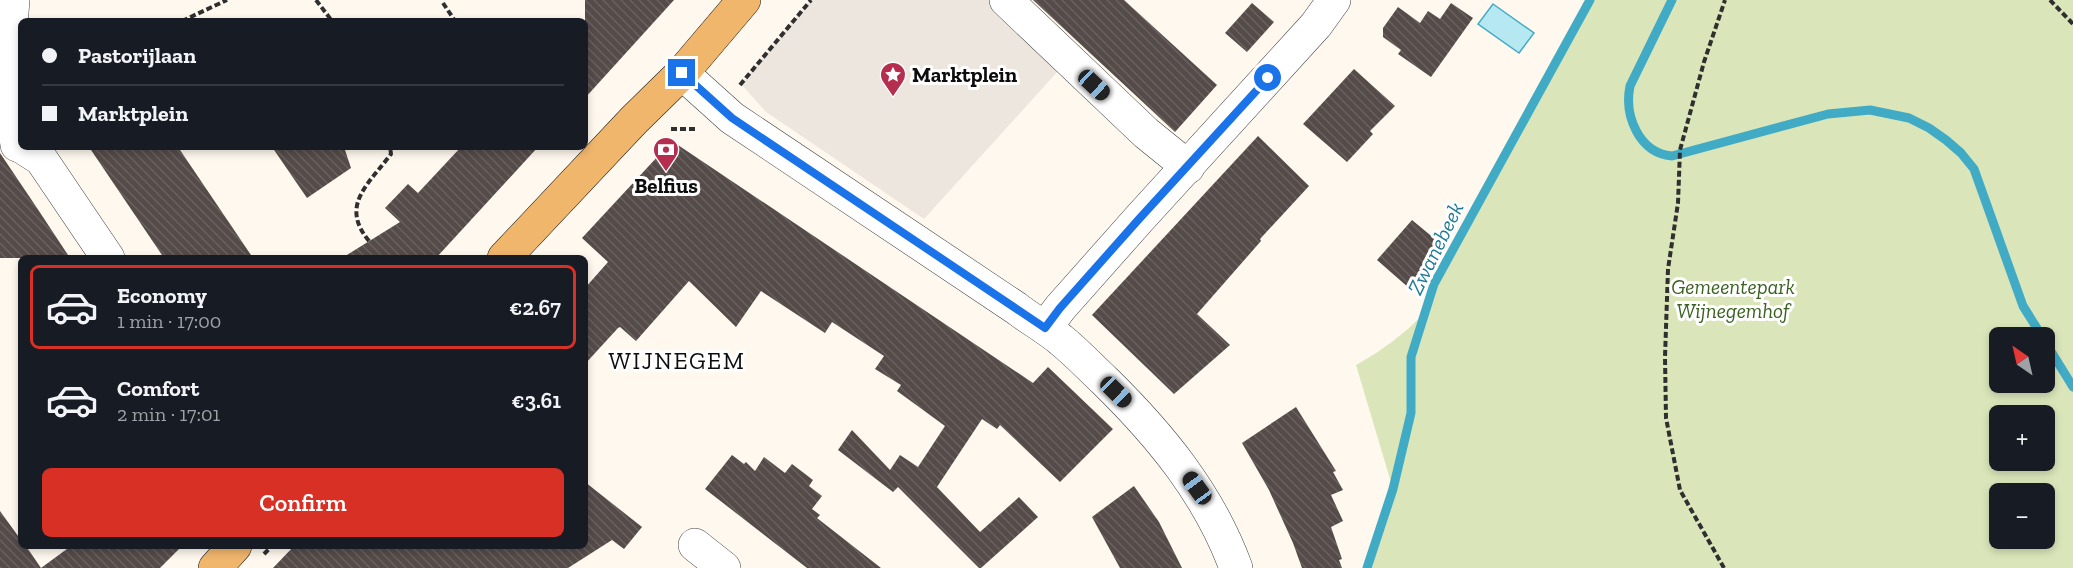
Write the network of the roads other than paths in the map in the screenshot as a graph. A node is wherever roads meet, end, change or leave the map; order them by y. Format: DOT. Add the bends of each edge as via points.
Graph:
graph roads {
  1 [pos="13,0"];
  2 [pos="744,0"];
  3 [pos="1006,0"];
  4 [pos="1334,0"];
  5 [pos="682,73"];
  6 [pos="15,147"];
  7 [pos="22,150"];
  8 [pos="1188,167"];
  9 [pos="106,255"];
  10 [pos="507,255"];
  11 [pos="1045,328"];
  12 [pos="695,545"];
  13 [pos="232,549"];
  14 [pos="215,568"];
  15 [pos="724,568"];
  16 [pos="1236,568"];
  1 -- 6 [label="street" via="8,74"];
  2 -- 5 [label="main road"];
  3 -- 8 [label="street" via="1137,125"];
  4 -- 8 [label="street"];
  5 -- 10 [label="main road"];
  5 -- 11 [label="street" via="732,118"];
  7 -- 9 [label="street" via="41,159"];
  8 -- 11 [label="street"];
  11 -- 16 [label="street" via="1131,406 1161,439 1197,488"];
  12 -- 15 [label="street"];
  13 -- 14 [label="main road"];
}
